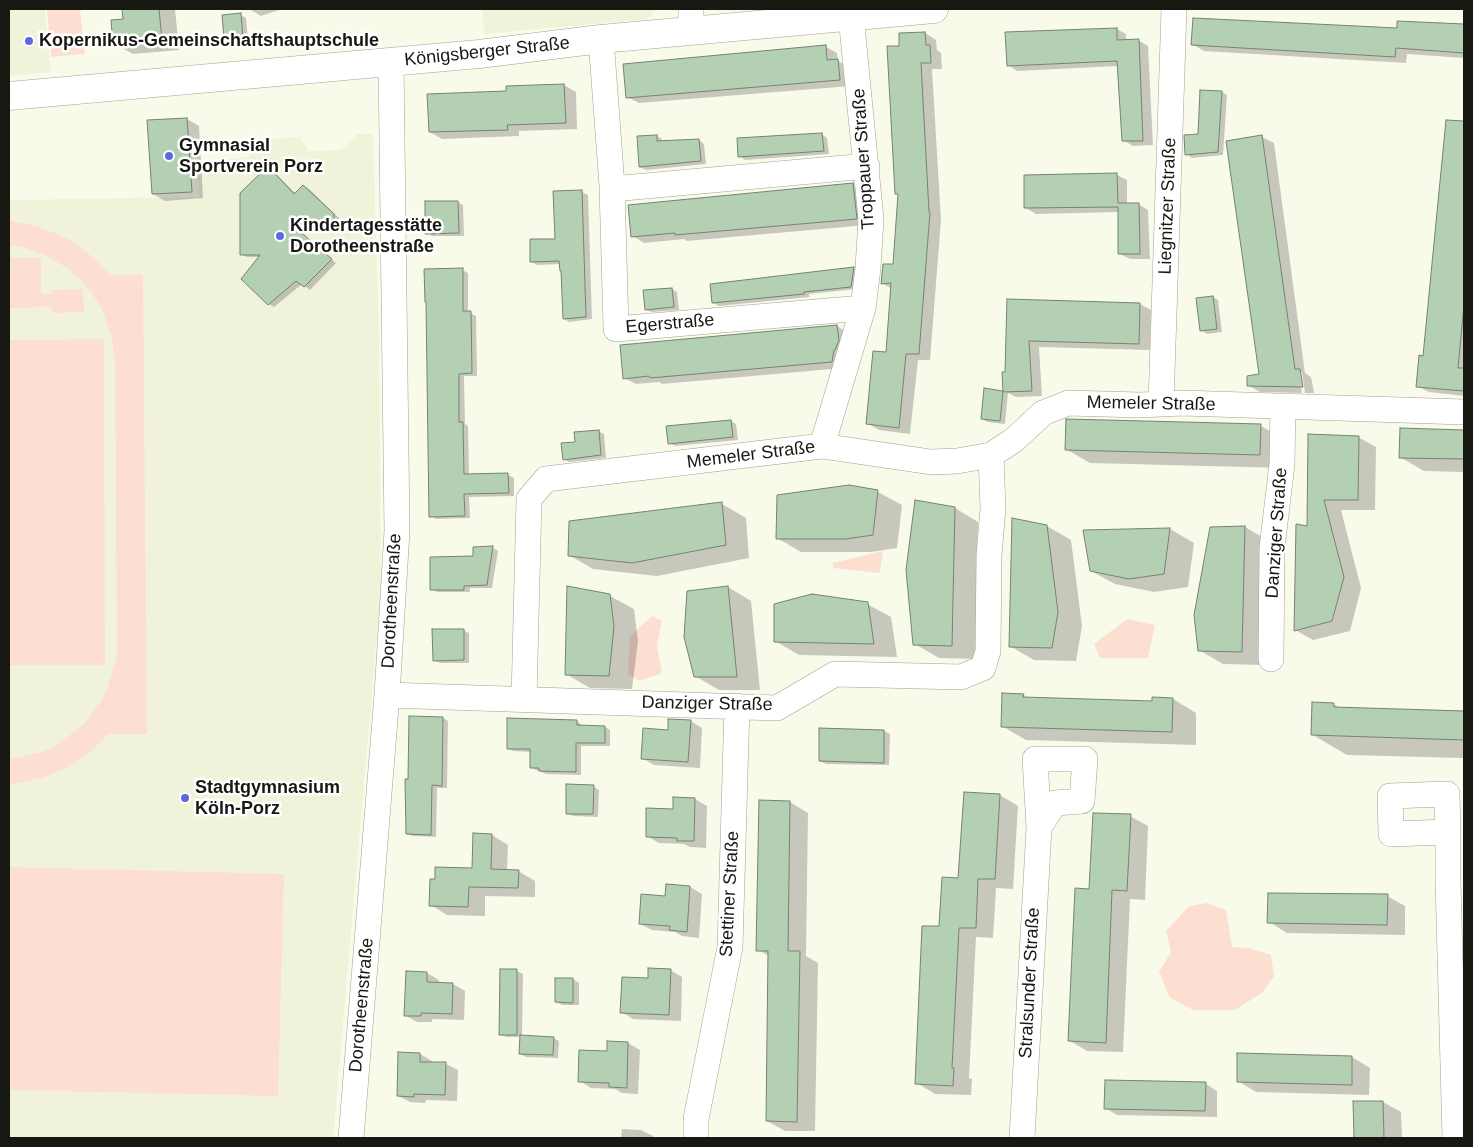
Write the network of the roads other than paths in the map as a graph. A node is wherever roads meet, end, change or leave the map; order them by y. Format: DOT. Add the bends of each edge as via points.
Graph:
graph roads {
  1 [pos="934,9"];
  2 [pos="1174,9"];
  3 [pos="851,16"];
  4 [pos="691,20"];
  5 [pos="601,39"];
  6 [pos="391,62"];
  7 [pos="9,96"];
  8 [pos="867,166"];
  9 [pos="612,189"];
  10 [pos="863,308"];
  11 [pos="1161,404"];
  12 [pos="1283,406"];
  13 [pos="1464,412"];
  14 [pos="822,446"];
  15 [pos="990,455"];
  16 [pos="1271,659"];
  17 [pos="387,695"];
  18 [pos="524,699"];
  19 [pos="737,706"];
  20 [pos="1039,827"];
  21 [pos="1448,832"];
  22 [pos="351,1138"];
  23 [pos="696,1138"];
  24 [pos="1022,1138"];
  25 [pos="1455,1138"];
  1 -- 3 [label="street, Königsberger Straße"];
  2 -- 11 [label="street, Liegnitzer Straße"];
  3 -- 4 [label="street, Königsberger Straße"];
  3 -- 8 [label="street, Troppauer Straße"];
  4 -- 5 [label="street, Königsberger Straße"];
  5 -- 6 [label="street, Königsberger Straße"];
  5 -- 9 [label="street, Egerstraße"];
  6 -- 7 [label="street, Königsberger Straße"];
  6 -- 17 [label="street, Dorotheenstraße" via="397,531"];
  8 -- 9 [label="street"];
  8 -- 10 [label="street, Troppauer Straße" via="871,219"];
  9 -- 10 [label="street, Egerstraße" via="616,329"];
  10 -- 14 [label="street, Troppauer Straße"];
  11 -- 12 [label="street, Memeler Straße"];
  11 -- 15 [label="street, Memeler Straße" via="1068,403 1043,413 1014,440"];
  12 -- 13 [label="street, Memeler Straße"];
  12 -- 16 [label="street, Danziger Straße" via="1282,464 1272,548"];
  14 -- 15 [label="street, Memeler Straße" via="934,462"];
  14 -- 18 [label="street, Memeler Straße" via="546,479 529,499"];
  15 -- 19 [label="street, Danziger Straße" via="993,509 988,651 983,668 960,677 835,674 777,708"];
  17 -- 18 [label="street, Danziger Straße"];
  17 -- 22 [label="street, Dorotheenstraße"];
  18 -- 19 [label="street, Danziger Straße"];
  19 -- 23 [label="street, Stettiner Straße" via="730,947 696,1118"];
  20 -- 24 [label="street, Stralsunder Straße"];
  21 -- 25 [label="street"];
}
